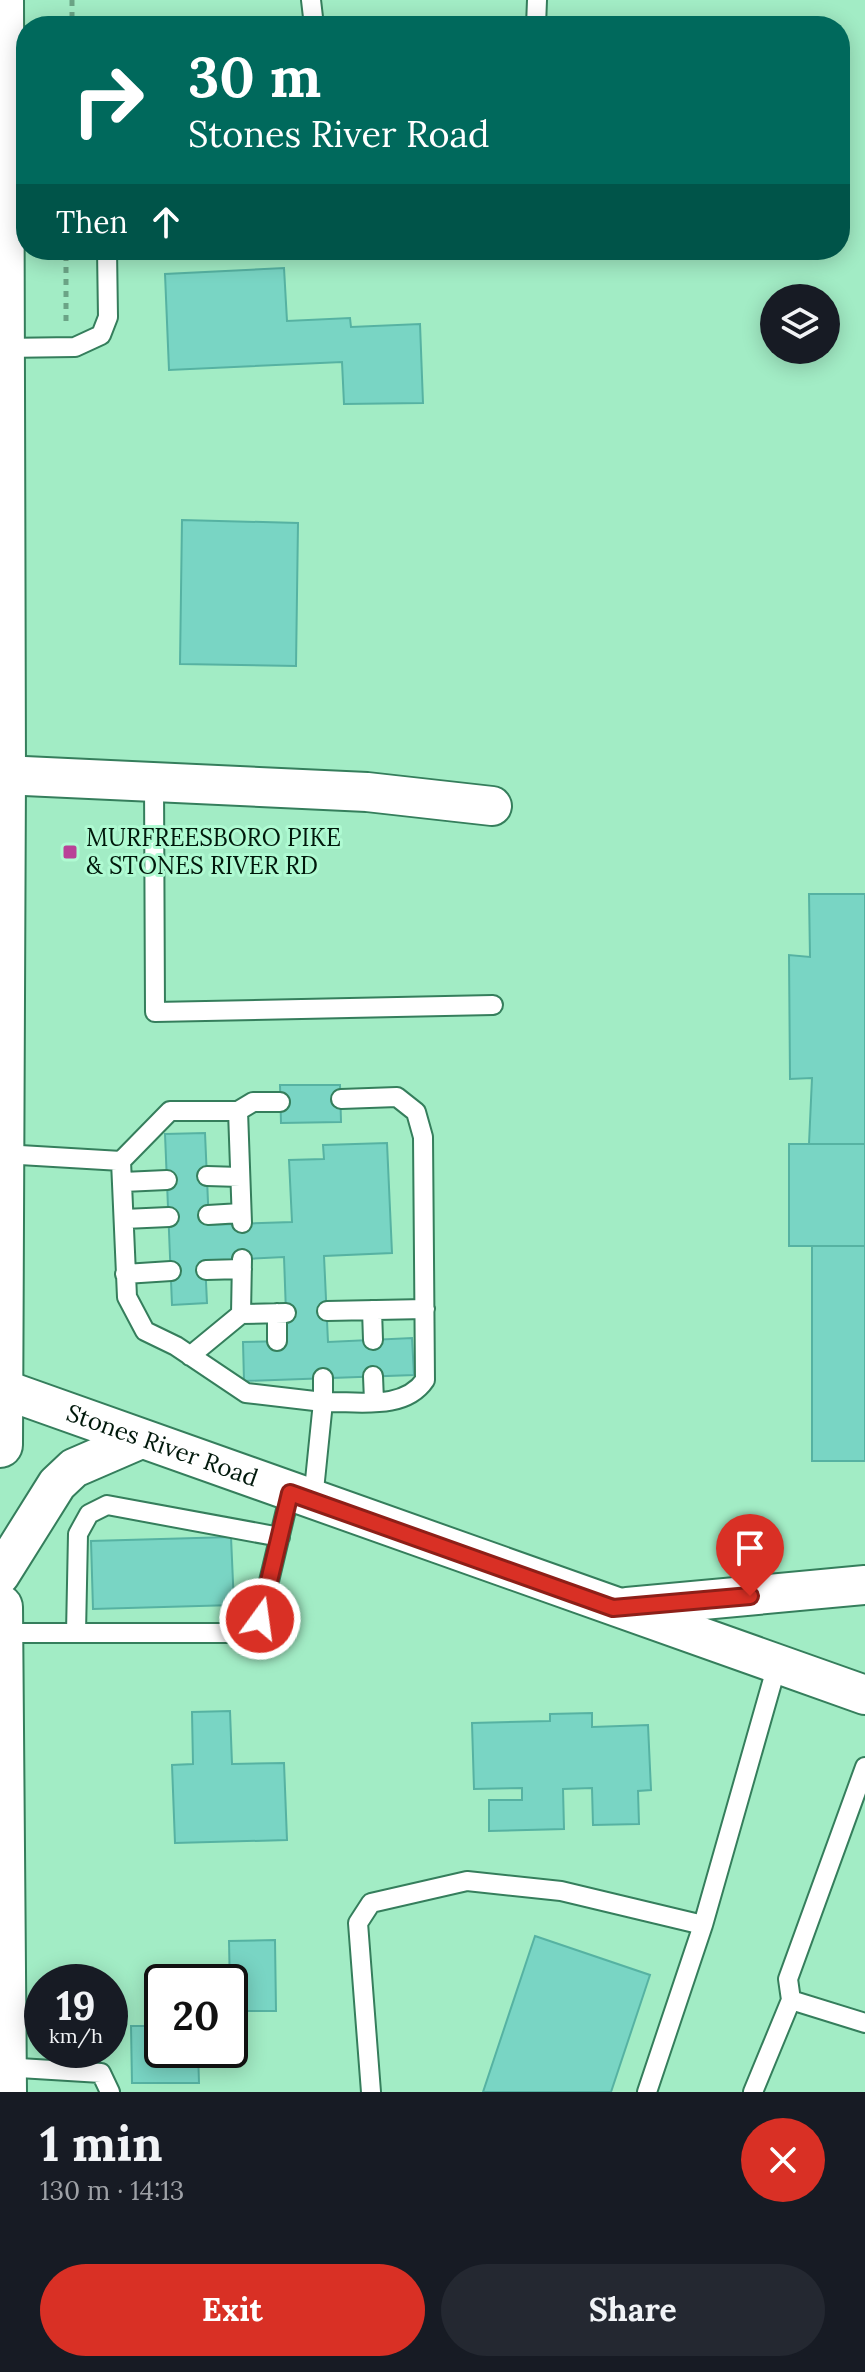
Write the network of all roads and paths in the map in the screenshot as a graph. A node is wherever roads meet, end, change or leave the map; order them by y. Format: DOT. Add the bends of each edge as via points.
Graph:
graph roads {
  1 [pos="1,0"];
  2 [pos="0,65"];
  3 [pos="66,260"];
  4 [pos="107,260"];
  5 [pos="55,348"];
  6 [pos="1,368"];
  7 [pos="3,775"];
  8 [pos="154,781"];
  9 [pos="492,806"];
  10 [pos="493,1005"];
  11 [pos="341,1099"];
  12 [pos="280,1102"];
  13 [pos="238,1111"];
  14 [pos="3,1154"];
  15 [pos="121,1161"];
  16 [pos="207,1176"];
  17 [pos="240,1177"];
  18 [pos="167,1180"];
  19 [pos="123,1182"];
  20 [pos="208,1215"];
  21 [pos="169,1217"];
  22 [pos="124,1219"];
  23 [pos="206,1270"];
  24 [pos="171,1271"];
  25 [pos="125,1274"];
  26 [pos="425,1309"];
  27 [pos="372,1310"];
  28 [pos="327,1311"];
  29 [pos="241,1314"];
  30 [pos="373,1340"];
  31 [pos="277,1341"];
  32 [pos="190,1356"];
  33 [pos="373,1376"];
  34 [pos="323,1378"];
  35 [pos="1,1389"];
  36 [pos="374,1401"];
  37 [pos="323,1402"];
  38 [pos="141,1439"];
  39 [pos="0,1445"];
  40 [pos="302,1497"];
  41 [pos="280,1537"];
  42 [pos="0,1575"];
  43 [pos="865,1585"];
  44 [pos="0,1607"];
  45 [pos="613,1608"];
  46 [pos="0,1633"];
  47 [pos="76,1633"];
  48 [pos="777,1665"];
  49 [pos="865,1695"];
  50 [pos="865,1767"];
  51 [pos="703,1925"];
  52 [pos="791,2000"];
  53 [pos="865,2023"];
  54 [pos="4,2080"];
  55 [pos="110,2092"];
  56 [pos="371,2092"];
  57 [pos="647,2092"];
  58 [pos="753,2092"];
  1 -- 2 [label="main road"];
  2 -- 6 [label="main road"];
  3 -- 5 [label="path" via="66,323"];
  4 -- 5 [label="lane" via="108,317 101,335 75,347"];
  5 -- 6 [label="lane"];
  6 -- 7 [label="main road"];
  7 -- 8 [label="street"];
  7 -- 14 [label="main road"];
  8 -- 9 [label="street" via="367,792"];
  8 -- 10 [label="lane" via="155,1012"];
  11 -- 26 [label="lane" via="397,1097 416,1112 423,1137"];
  12 -- 13 [label="lane" via="253,1102"];
  13 -- 15 [label="lane" via="170,1111"];
  13 -- 17 [label="lane"];
  14 -- 15 [label="lane"];
  14 -- 35 [label="main road"];
  15 -- 19 [label="lane"];
  16 -- 17 [label="lane"];
  17 -- 20 [label="lane" via="241,1218"];
  18 -- 19 [label="lane"];
  19 -- 22 [label="lane"];
  21 -- 22 [label="lane"];
  22 -- 25 [label="lane"];
  23 -- 29 [label="lane" via="242,1264"];
  24 -- 25 [label="lane"];
  25 -- 32 [label="lane" via="127,1297 145,1331"];
  26 -- 27 [label="lane"];
  26 -- 36 [label="lane" via="425,1380 403,1400"];
  27 -- 28 [label="lane"];
  27 -- 30 [label="lane"];
  29 -- 31 [label="lane" via="282,1313"];
  29 -- 32 [label="lane"];
  32 -- 37 [label="lane" via="246,1393 279,1388"];
  33 -- 36 [label="lane"];
  34 -- 37 [label="lane"];
  35 -- 38 [label="street, Stones River Road"];
  35 -- 39 [label="main road"];
  36 -- 37 [label="lane"];
  37 -- 40 [label="lane"];
  38 -- 40 [label="street, Stones River Road"];
  38 -- 42 [label="street" via="74,1468 57,1484"];
  40 -- 41 [label="lane"];
  40 -- 45 [label="street, Stones River Road"];
  41 -- 47 [label="lane" via="260,1619 236,1633"];
  41 -- 47 [label="lane" via="107,1505 89,1514 78,1534"];
  43 -- 45 [label="street"];
  44 -- 46 [label="main road"];
  45 -- 48 [label="street, Stones River Road"];
  46 -- 47 [label="lane"];
  46 -- 54 [label="main road"];
  48 -- 49 [label="street, Stones River Road"];
  48 -- 51 [label="lane"];
  50 -- 52 [label="lane" via="788,1979"];
  51 -- 56 [label="lane" via="561,1891 467,1881 371,1903 358,1923"];
  51 -- 57 [label="lane"];
  52 -- 53 [label="lane"];
  52 -- 58 [label="lane"];
  54 -- 55 [label="lane" via="101,2073"];
}
